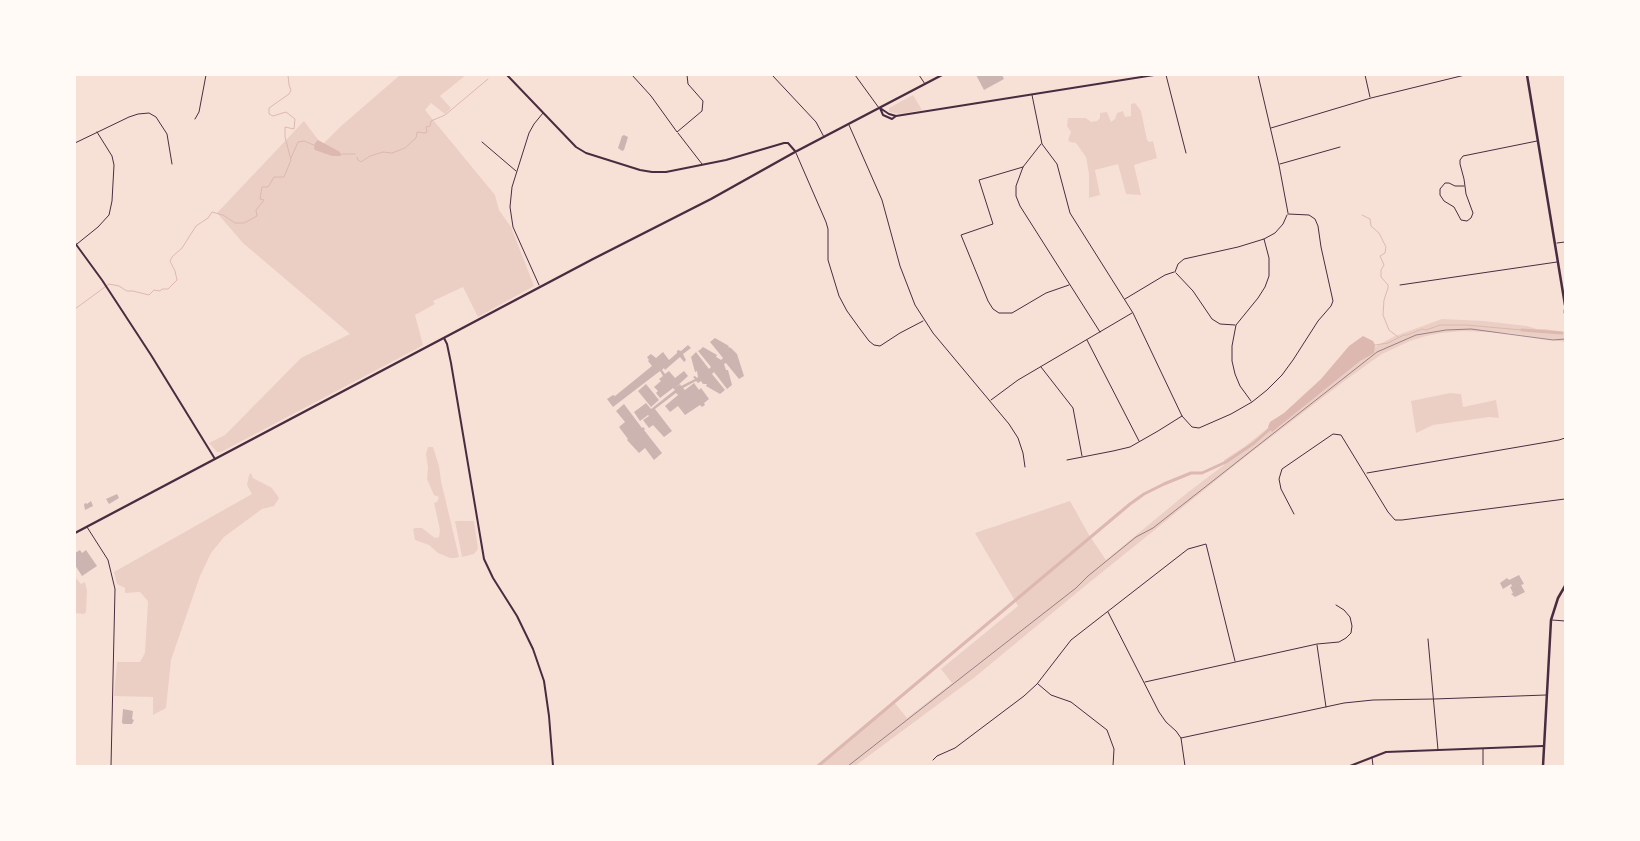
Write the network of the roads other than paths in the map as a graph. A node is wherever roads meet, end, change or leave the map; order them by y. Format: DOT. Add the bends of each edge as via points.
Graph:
graph roads {
  1 [pos="206,75"];
  2 [pos="508,75"];
  3 [pos="632,75"];
  4 [pos="687,75"];
  5 [pos="772,75"];
  6 [pos="855,75"];
  7 [pos="919,75"];
  8 [pos="942,75"];
  9 [pos="1123,75"];
  10 [pos="1154,75"];
  11 [pos="1166,75"];
  12 [pos="1258,75"];
  13 [pos="1365,75"];
  14 [pos="1450,75"];
  15 [pos="1465,75"];
  16 [pos="1527,75"];
  17 [pos="1125,79"];
  18 [pos="1452,79"];
  19 [pos="925,85"];
  20 [pos="1032,95"];
  21 [pos="1370,98"];
  22 [pos="880,108"];
  23 [pos="544,112"];
  24 [pos="195,119"];
  25 [pos="849,125"];
  26 [pos="1271,128"];
  27 [pos="97,132"];
  28 [pos="677,132"];
  29 [pos="824,137"];
  30 [pos="1538,141"];
  31 [pos="482,142"];
  32 [pos="75,143"];
  33 [pos="1042,144"];
  34 [pos="1340,147"];
  35 [pos="795,152"];
  36 [pos="1186,152"];
  37 [pos="172,164"];
  38 [pos="702,164"];
  39 [pos="1279,164"];
  40 [pos="1024,167"];
  41 [pos="516,171"];
  42 [pos="1464,186"];
  43 [pos="1288,214"];
  44 [pos="1264,239"];
  45 [pos="1565,242"];
  46 [pos="76,243"];
  47 [pos="1556,244"];
  48 [pos="1559,262"];
  49 [pos="1175,272"];
  50 [pos="1069,285"];
  51 [pos="1400,285"];
  52 [pos="540,288"];
  53 [pos="1124,299"];
  54 [pos="1565,305"];
  55 [pos="1133,313"];
  56 [pos="923,321"];
  57 [pos="1236,325"];
  58 [pos="1100,332"];
  59 [pos="444,338"];
  60 [pos="1086,340"];
  61 [pos="1041,366"];
  62 [pos="990,401"];
  63 [pos="1252,402"];
  64 [pos="1182,416"];
  65 [pos="1565,438"];
  66 [pos="1140,442"];
  67 [pos="1082,457"];
  68 [pos="215,459"];
  69 [pos="1067,460"];
  70 [pos="1025,467"];
  71 [pos="1366,474"];
  72 [pos="1565,499"];
  73 [pos="1294,514"];
  74 [pos="87,527"];
  75 [pos="75,533"];
  76 [pos="1565,586"];
  77 [pos="1336,605"];
  78 [pos="1108,612"];
  79 [pos="1551,620"];
  80 [pos="1565,621"];
  81 [pos="1428,639"];
  82 [pos="1317,644"];
  83 [pos="1235,661"];
  84 [pos="1145,682"];
  85 [pos="1037,684"];
  86 [pos="1546,695"];
  87 [pos="1434,699"];
  88 [pos="1326,707"];
  89 [pos="1181,738"];
  90 [pos="1543,746"];
  91 [pos="1483,748"];
  92 [pos="1438,750"];
  93 [pos="1372,757"];
  94 [pos="933,760"];
  95 [pos="111,766"];
  96 [pos="553,766"];
  97 [pos="1113,766"];
  98 [pos="1185,766"];
  99 [pos="1350,766"];
  100 [pos="1374,766"];
  101 [pos="1483,766"];
  102 [pos="1543,766"];
  1 -- 24 [label="street"];
  2 -- 23 [label="street"];
  3 -- 28 [label="street"];
  4 -- 28 [label="street" via="688,84 703,101 702,111"];
  5 -- 29 [label="street" via="816,122"];
  6 -- 22 [label="street"];
  7 -- 19 [label="street"];
  8 -- 19 [label="main road"];
  9 -- 17 [label="street"];
  10 -- 17 [label="street"];
  11 -- 36 [label="street"];
  12 -- 26 [label="street"];
  13 -- 21 [label="street"];
  14 -- 18 [label="street"];
  15 -- 18 [label="street"];
  16 -- 30 [label="main road"];
  17 -- 20 [label="street"];
  18 -- 21 [label="street"];
  19 -- 22 [label="main road"];
  20 -- 22 [label="street" via="896,116"];
  20 -- 33 [label="street"];
  21 -- 26 [label="street"];
  22 -- 25 [label="main road"];
  23 -- 38 [label="street" via="572,144 594,156 652,172"];
  23 -- 41 [label="street" via="529,133"];
  25 -- 29 [label="main road"];
  25 -- 56 [label="street" via="882,200 902,273"];
  26 -- 39 [label="street"];
  27 -- 32 [label="street"];
  27 -- 37 [label="street" via="128,117 150,113 156,116 167,134"];
  27 -- 46 [label="street" via="114,165 112,201 109,215"];
  28 -- 38 [label="street"];
  29 -- 35 [label="main road"];
  30 -- 42 [label="street" via="1463,156 1460,164"];
  30 -- 47 [label="main road"];
  31 -- 41 [label="street"];
  33 -- 40 [label="street"];
  33 -- 53 [label="street" via="1057,164 1070,213"];
  34 -- 39 [label="street"];
  35 -- 38 [label="street" via="792,146 784,143"];
  35 -- 52 [label="main road"];
  35 -- 56 [label="street" via="826,222 828,260 839,296 869,342 880,346"];
  39 -- 43 [label="street"];
  40 -- 50 [label="street" via="1016,186 1016,196"];
  40 -- 50 [label="street" via="979,180 993,224 961,235 988,301 999,313 1012,313 1046,293"];
  41 -- 52 [label="street" via="510,195 510,217"];
  42 -- 42 [label="street" via="1473,213 1467,221 1461,220 1454,207 1440,195 1445,183"];
  43 -- 44 [label="street" via="1275,233"];
  43 -- 63 [label="street" via="1315,218 1333,301 1282,375"];
  44 -- 49 [label="street" via="1184,259"];
  44 -- 57 [label="street" via="1269,276 1258,298"];
  45 -- 47 [label="street"];
  46 -- 68 [label="street"];
  47 -- 48 [label="main road"];
  48 -- 51 [label="street"];
  48 -- 54 [label="main road"];
  49 -- 53 [label="street"];
  49 -- 57 [label="street" via="1193,290 1212,319 1220,324"];
  50 -- 58 [label="street"];
  52 -- 59 [label="main road"];
  53 -- 55 [label="street"];
  55 -- 58 [label="street"];
  55 -- 64 [label="street"];
  56 -- 62 [label="street"];
  57 -- 63 [label="street" via="1232,346 1234,367 1240,386"];
  58 -- 60 [label="street"];
  59 -- 68 [label="main road"];
  59 -- 96 [label="street" via="484,559 517,616 544,681"];
  60 -- 61 [label="street"];
  60 -- 66 [label="street"];
  61 -- 62 [label="street"];
  61 -- 67 [label="street" via="1073,408"];
  62 -- 70 [label="street" via="1018,438"];
  63 -- 64 [label="street" via="1199,428 1192,427"];
  64 -- 66 [label="street"];
  65 -- 71 [label="street"];
  66 -- 67 [label="street"];
  67 -- 69 [label="street"];
  68 -- 74 [label="main road"];
  71 -- 72 [label="street" via="1395,520"];
  71 -- 73 [label="street" via="1341,435 1333,434 1282,469 1281,489"];
  74 -- 75 [label="main road"];
  74 -- 95 [label="street" via="108,560 115,589"];
  76 -- 79 [label="main road"];
  77 -- 82 [label="street" via="1350,617 1351,633 1340,642"];
  78 -- 83 [label="street" via="1188,549 1206,544"];
  78 -- 84 [label="street"];
  78 -- 85 [label="street" via="1071,640"];
  79 -- 80 [label="street"];
  79 -- 86 [label="main road"];
  81 -- 87 [label="street"];
  82 -- 83 [label="street"];
  82 -- 88 [label="street"];
  83 -- 84 [label="street"];
  84 -- 89 [label="street" via="1159,712"];
  85 -- 94 [label="street" via="955,748"];
  85 -- 97 [label="street" via="1051,695 1071,702 1107,730 1114,749"];
  86 -- 87 [label="street"];
  86 -- 90 [label="main road"];
  87 -- 88 [label="street" via="1344,702"];
  87 -- 92 [label="street"];
  88 -- 89 [label="street"];
  89 -- 98 [label="street"];
  90 -- 91 [label="street"];
  90 -- 102 [label="main road"];
  91 -- 92 [label="street"];
  91 -- 101 [label="street"];
  92 -- 93 [label="street" via="1386,752"];
  93 -- 99 [label="street"];
  93 -- 100 [label="street"];
}
